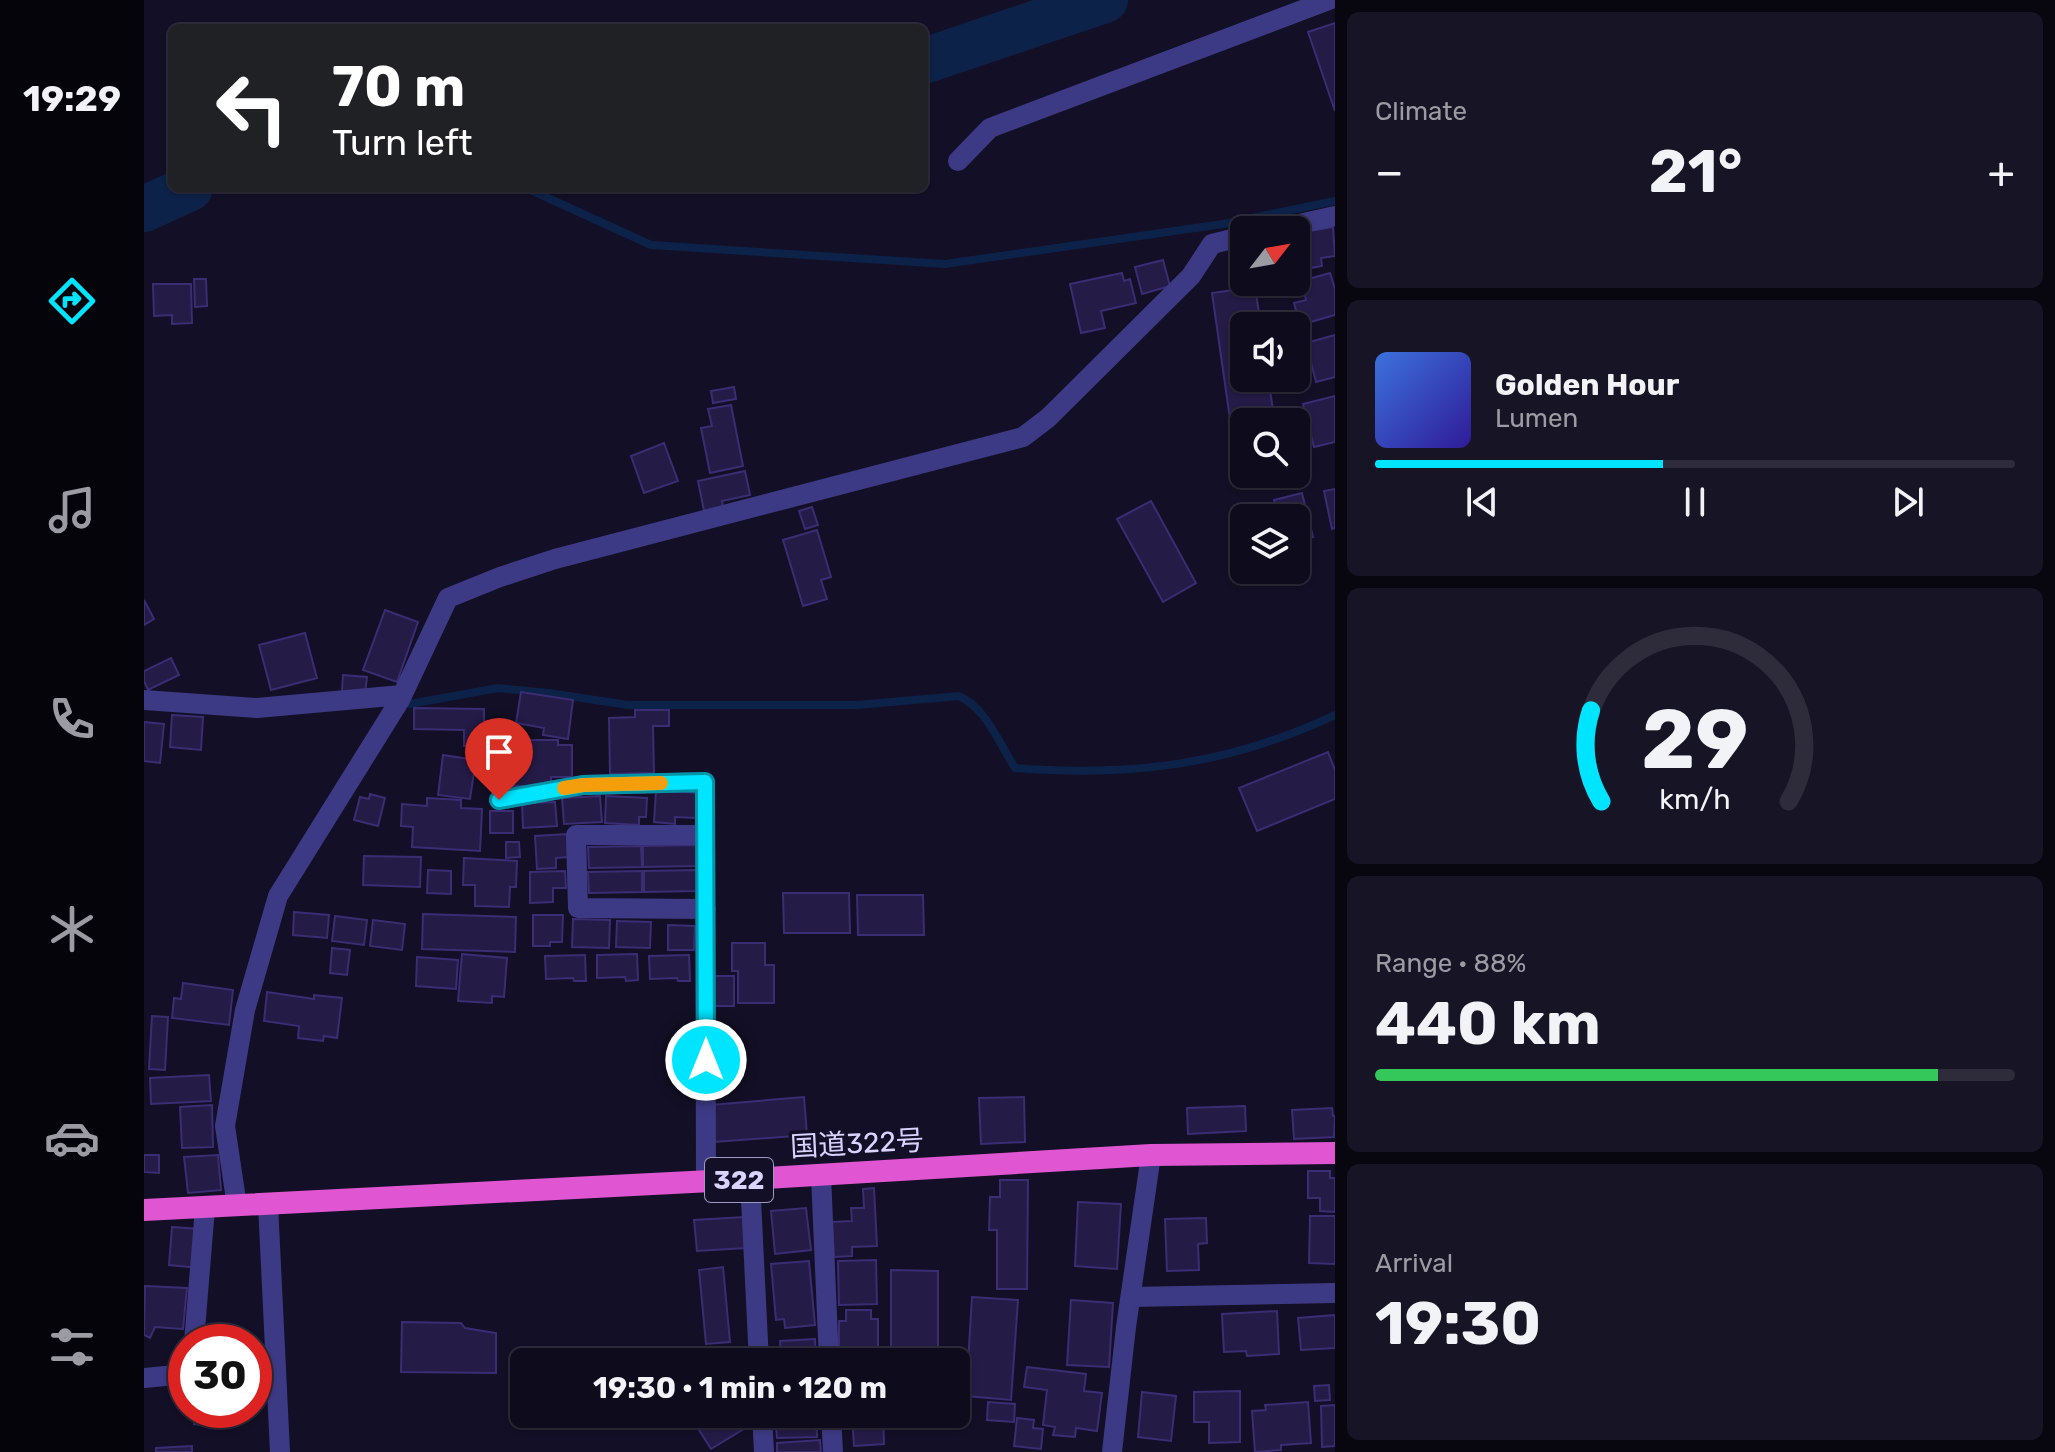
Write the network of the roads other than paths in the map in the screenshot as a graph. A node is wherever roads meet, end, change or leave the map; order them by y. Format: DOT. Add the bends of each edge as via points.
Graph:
graph roads {
  1 [pos="1329,0"];
  2 [pos="958,161"];
  3 [pos="1335,216"];
  4 [pos="1310,222"];
  5 [pos="1230,240"];
  6 [pos="402,695"];
  7 [pos="144,700"];
  8 [pos="499,800"];
  9 [pos="705,835"];
  10 [pos="706,909"];
  11 [pos="1335,1153"];
  12 [pos="1151,1155"];
  13 [pos="821,1175"];
  14 [pos="750,1179"];
  15 [pos="706,1181"];
  16 [pos="268,1204"];
  17 [pos="237,1206"];
  18 [pos="205,1208"];
  19 [pos="144,1210"];
  20 [pos="1335,1293"];
  21 [pos="1131,1297"];
  22 [pos="195,1324"];
  23 [pos="758,1348"];
  24 [pos="828,1348"];
  25 [pos="168,1376"];
  26 [pos="144,1378"];
  27 [pos="763,1428"];
  28 [pos="832,1428"];
  29 [pos="280,1452"];
  30 [pos="764,1452"];
  31 [pos="833,1452"];
  32 [pos="1112,1452"];
  1 -- 2 [label="street" via="990,128"];
  3 -- 4 [label="street"];
  5 -- 6 [label="street" via="1212,244 1191,276 1023,437 555,559 448,598"];
  6 -- 7 [label="street" via="257,708"];
  6 -- 17 [label="street" via="278,896 245,1010 225,1126"];
  8 -- 9 [label="street" via="583,785 705,782"];
  9 -- 10 [label="street"];
  9 -- 10 [label="street" via="576,835 578,908"];
  10 -- 15 [label="street"];
  11 -- 12 [label="highway, 国道322号 / 322"];
  12 -- 13 [label="highway, 国道322号 / 322"];
  12 -- 21 [label="street"];
  13 -- 14 [label="highway, 国道322号 / 322"];
  13 -- 24 [label="street"];
  14 -- 15 [label="highway, 国道322号 / 322"];
  14 -- 23 [label="street"];
  15 -- 16 [label="highway, 国道322号 / 322"];
  16 -- 17 [label="highway, 国道322号 / 322"];
  16 -- 29 [label="street"];
  17 -- 18 [label="highway, 国道322号 / 322"];
  18 -- 19 [label="highway, 国道322号 / 322"];
  18 -- 22 [label="street"];
  20 -- 21 [label="street"];
  21 -- 32 [label="street"];
  25 -- 26 [label="street"];
  27 -- 30 [label="street"];
  28 -- 31 [label="street"];
}
